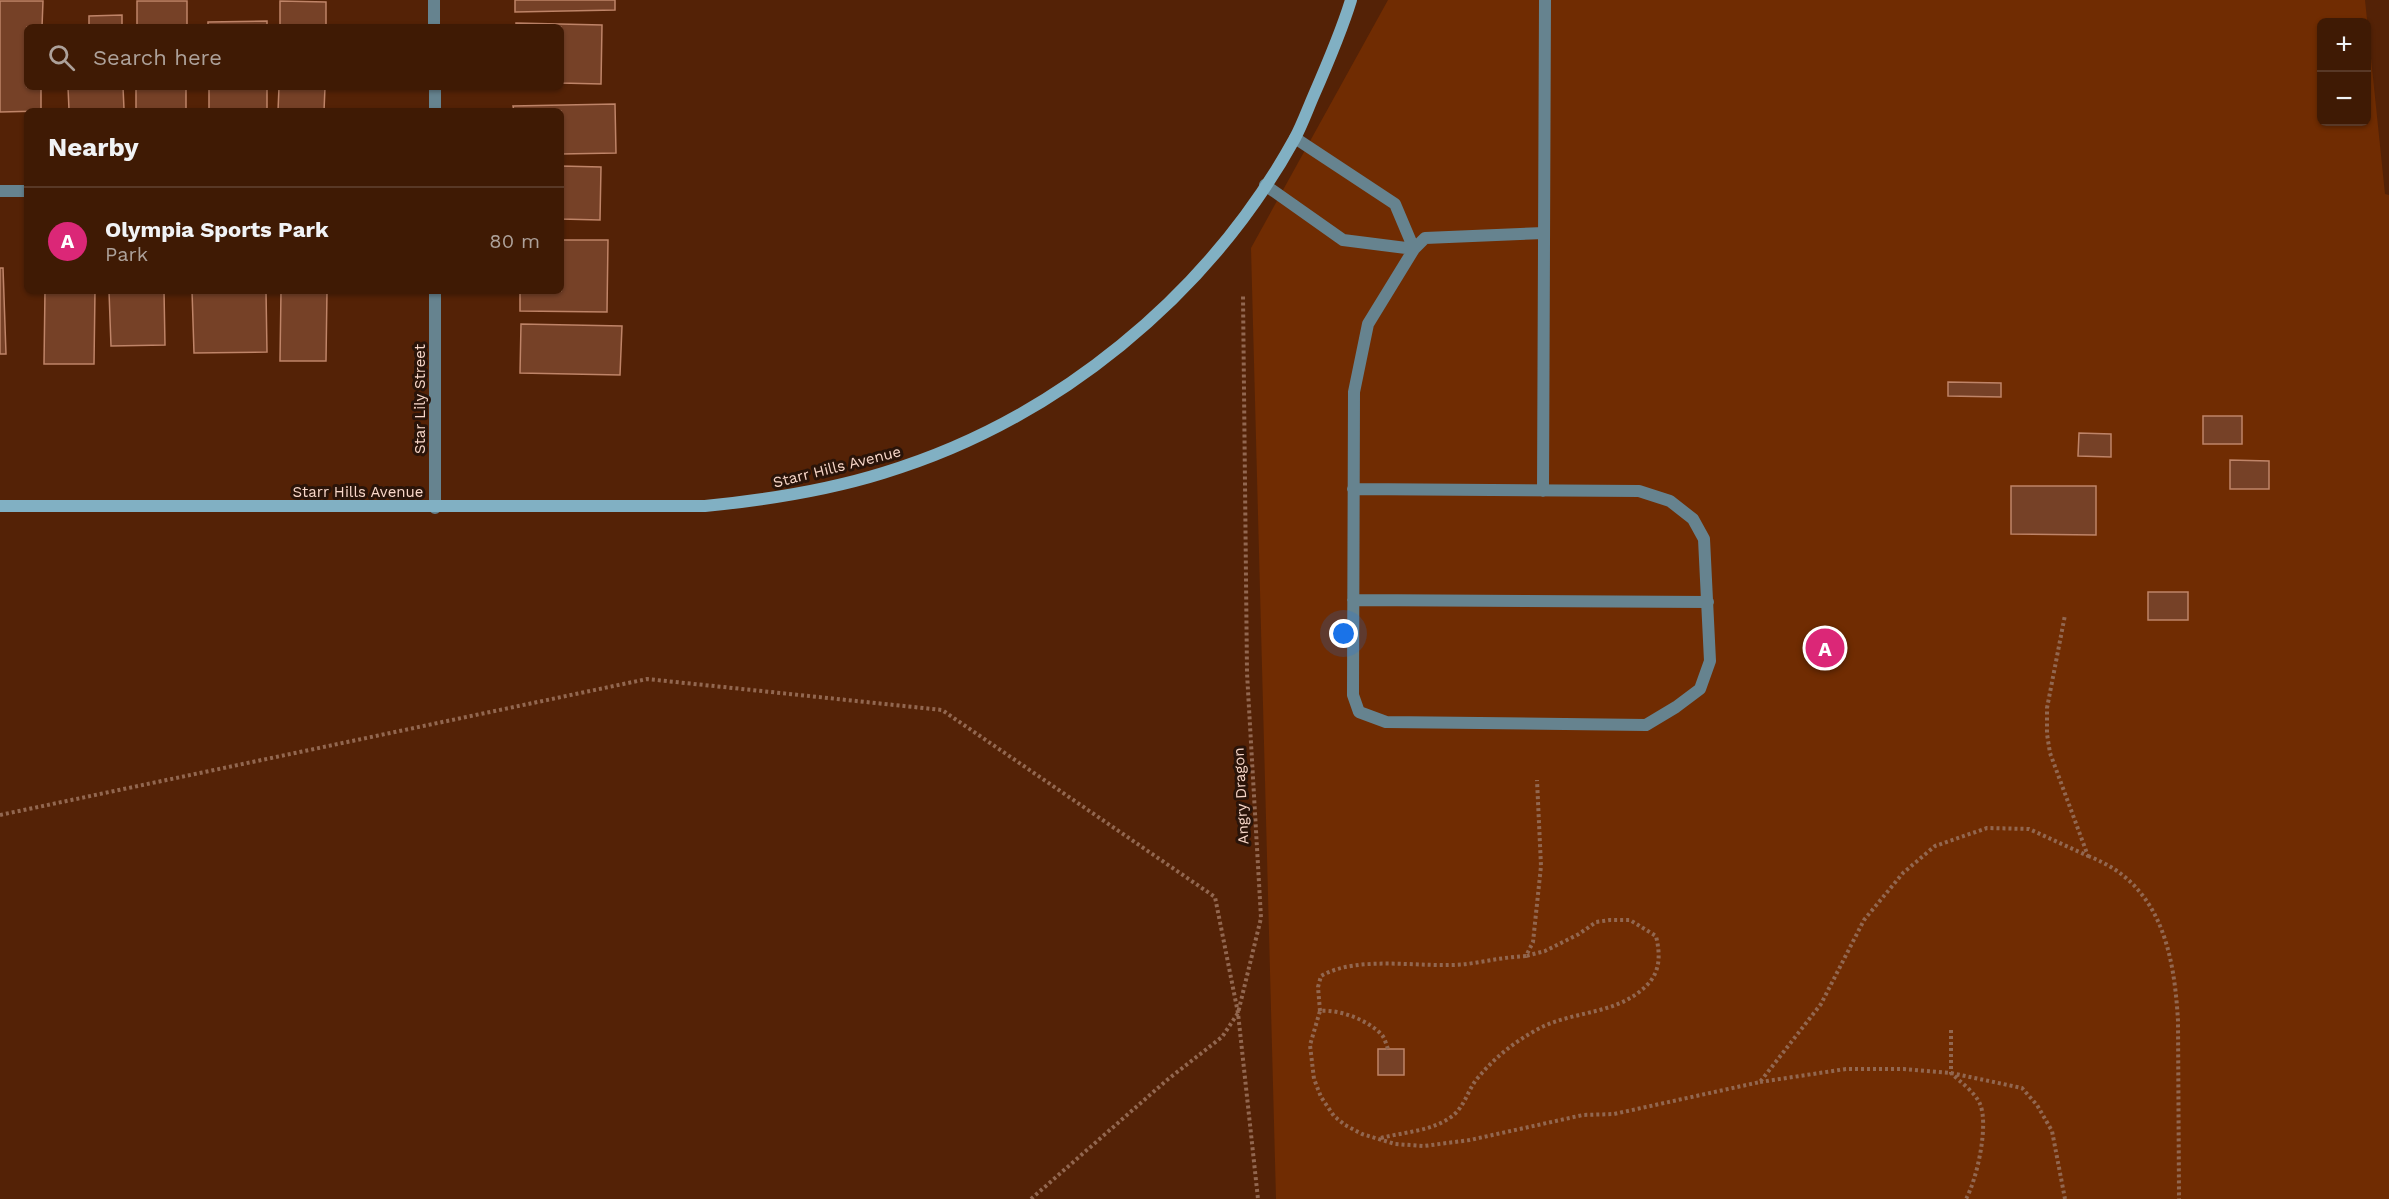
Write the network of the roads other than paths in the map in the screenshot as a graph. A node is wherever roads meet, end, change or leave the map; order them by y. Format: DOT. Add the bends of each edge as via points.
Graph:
graph roads {
  1 [pos="434,0"];
  2 [pos="1351,0"];
  3 [pos="1545,0"];
  4 [pos="434,24"];
  5 [pos="435,90"];
  6 [pos="435,108"];
  7 [pos="1295,138"];
  8 [pos="1265,185"];
  9 [pos="0,191"];
  10 [pos="24,191"];
  11 [pos="1544,233"];
  12 [pos="1414,249"];
  13 [pos="435,294"];
  14 [pos="1353,489"];
  15 [pos="1543,491"];
  16 [pos="0,506"];
  17 [pos="435,508"];
  18 [pos="1353,600"];
  19 [pos="1708,602"];
  1 -- 4 [label="street"];
  2 -- 7 [label="street, Starr Hills Avenue"];
  3 -- 11 [label="street"];
  5 -- 6 [label="street"];
  7 -- 8 [label="street, Starr Hills Avenue"];
  7 -- 12 [label="street" via="1395,204"];
  8 -- 12 [label="street" via="1343,240"];
  8 -- 17 [label="street, Starr Hills Avenue" via="1194,276 1118,348 1037,405 937,454 828,488 758,501 662,507"];
  9 -- 10 [label="street"];
  11 -- 12 [label="street" via="1425,238"];
  11 -- 15 [label="street"];
  12 -- 14 [label="street" via="1368,324 1354,392"];
  13 -- 17 [label="street, Star Lily Street"];
  14 -- 15 [label="street"];
  14 -- 18 [label="street"];
  15 -- 19 [label="street" via="1640,491 1670,501 1693,519 1704,539"];
  16 -- 17 [label="street, Starr Hills Avenue"];
  18 -- 19 [label="street"];
  18 -- 19 [label="street" via="1353,695 1359,712 1386,722 1646,725 1700,690 1710,662"];
}
